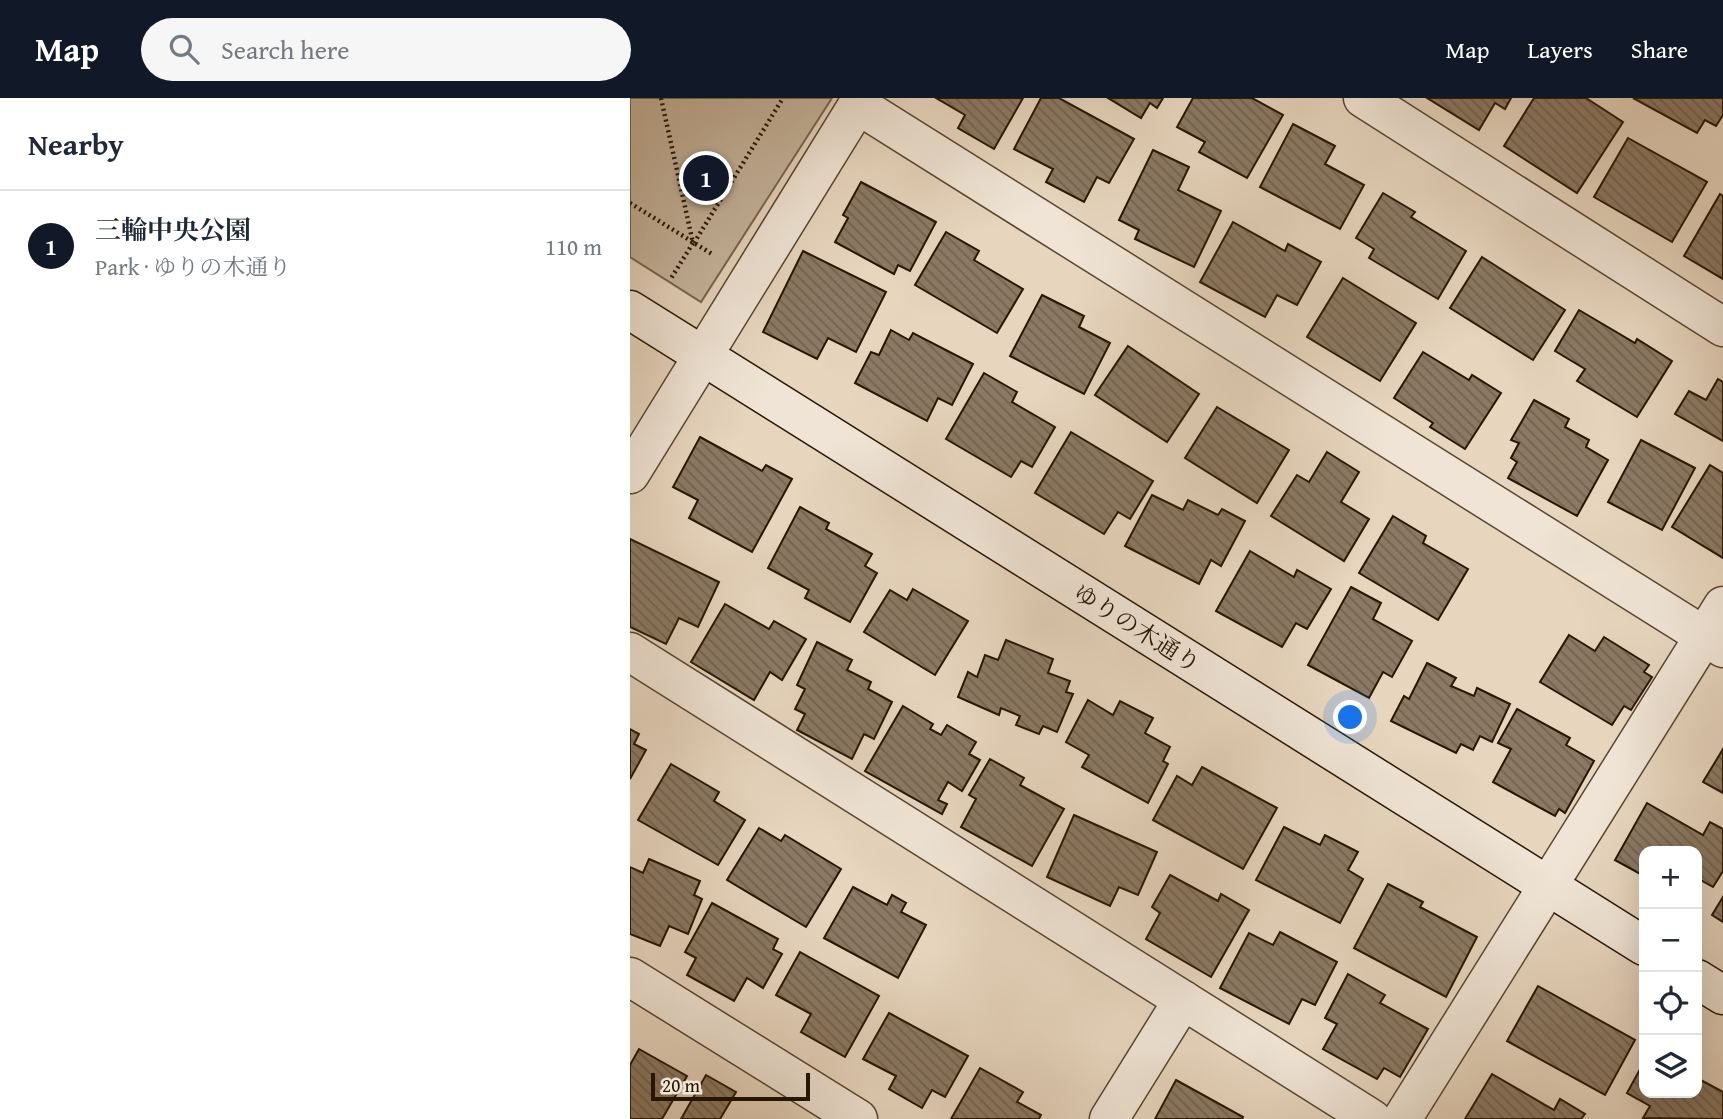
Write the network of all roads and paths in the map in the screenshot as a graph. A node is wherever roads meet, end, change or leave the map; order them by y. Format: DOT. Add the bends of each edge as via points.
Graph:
graph roads {
  1 [pos="661,98"];
  2 [pos="783,98"];
  3 [pos="1363,98"];
  4 [pos="860,102"];
  5 [pos="630,203"];
  6 [pos="693,243"];
  7 [pos="669,283"];
  8 [pos="630,310"];
  9 [pos="1723,327"];
  10 [pos="704,356"];
  11 [pos="630,474"];
  12 [pos="1717,630"];
  13 [pos="630,652"];
  14 [pos="1547,885"];
  15 [pos="1639,943"];
  16 [pos="630,977"];
  17 [pos="1702,982"];
  18 [pos="1723,995"];
  19 [pos="1183,1000"];
  20 [pos="858,1119"];
  21 [pos="1109,1119"];
  22 [pos="1372,1119"];
  23 [pos="1402,1119"];
  1 -- 6 [label="path"];
  2 -- 6 [label="path"];
  3 -- 9 [label="street"];
  4 -- 10 [label="street"];
  4 -- 12 [label="street"];
  5 -- 6 [label="path"];
  6 -- 7 [label="path"];
  8 -- 10 [label="street, ゆりの木通り"];
  10 -- 11 [label="street"];
  10 -- 14 [label="street, ゆりの木通り"];
  12 -- 14 [label="street"];
  13 -- 19 [label="street"];
  14 -- 15 [label="street, ゆりの木通り"];
  14 -- 23 [label="street"];
  16 -- 20 [label="street"];
  17 -- 18 [label="street"];
  19 -- 21 [label="street"];
  19 -- 22 [label="street"];
}
